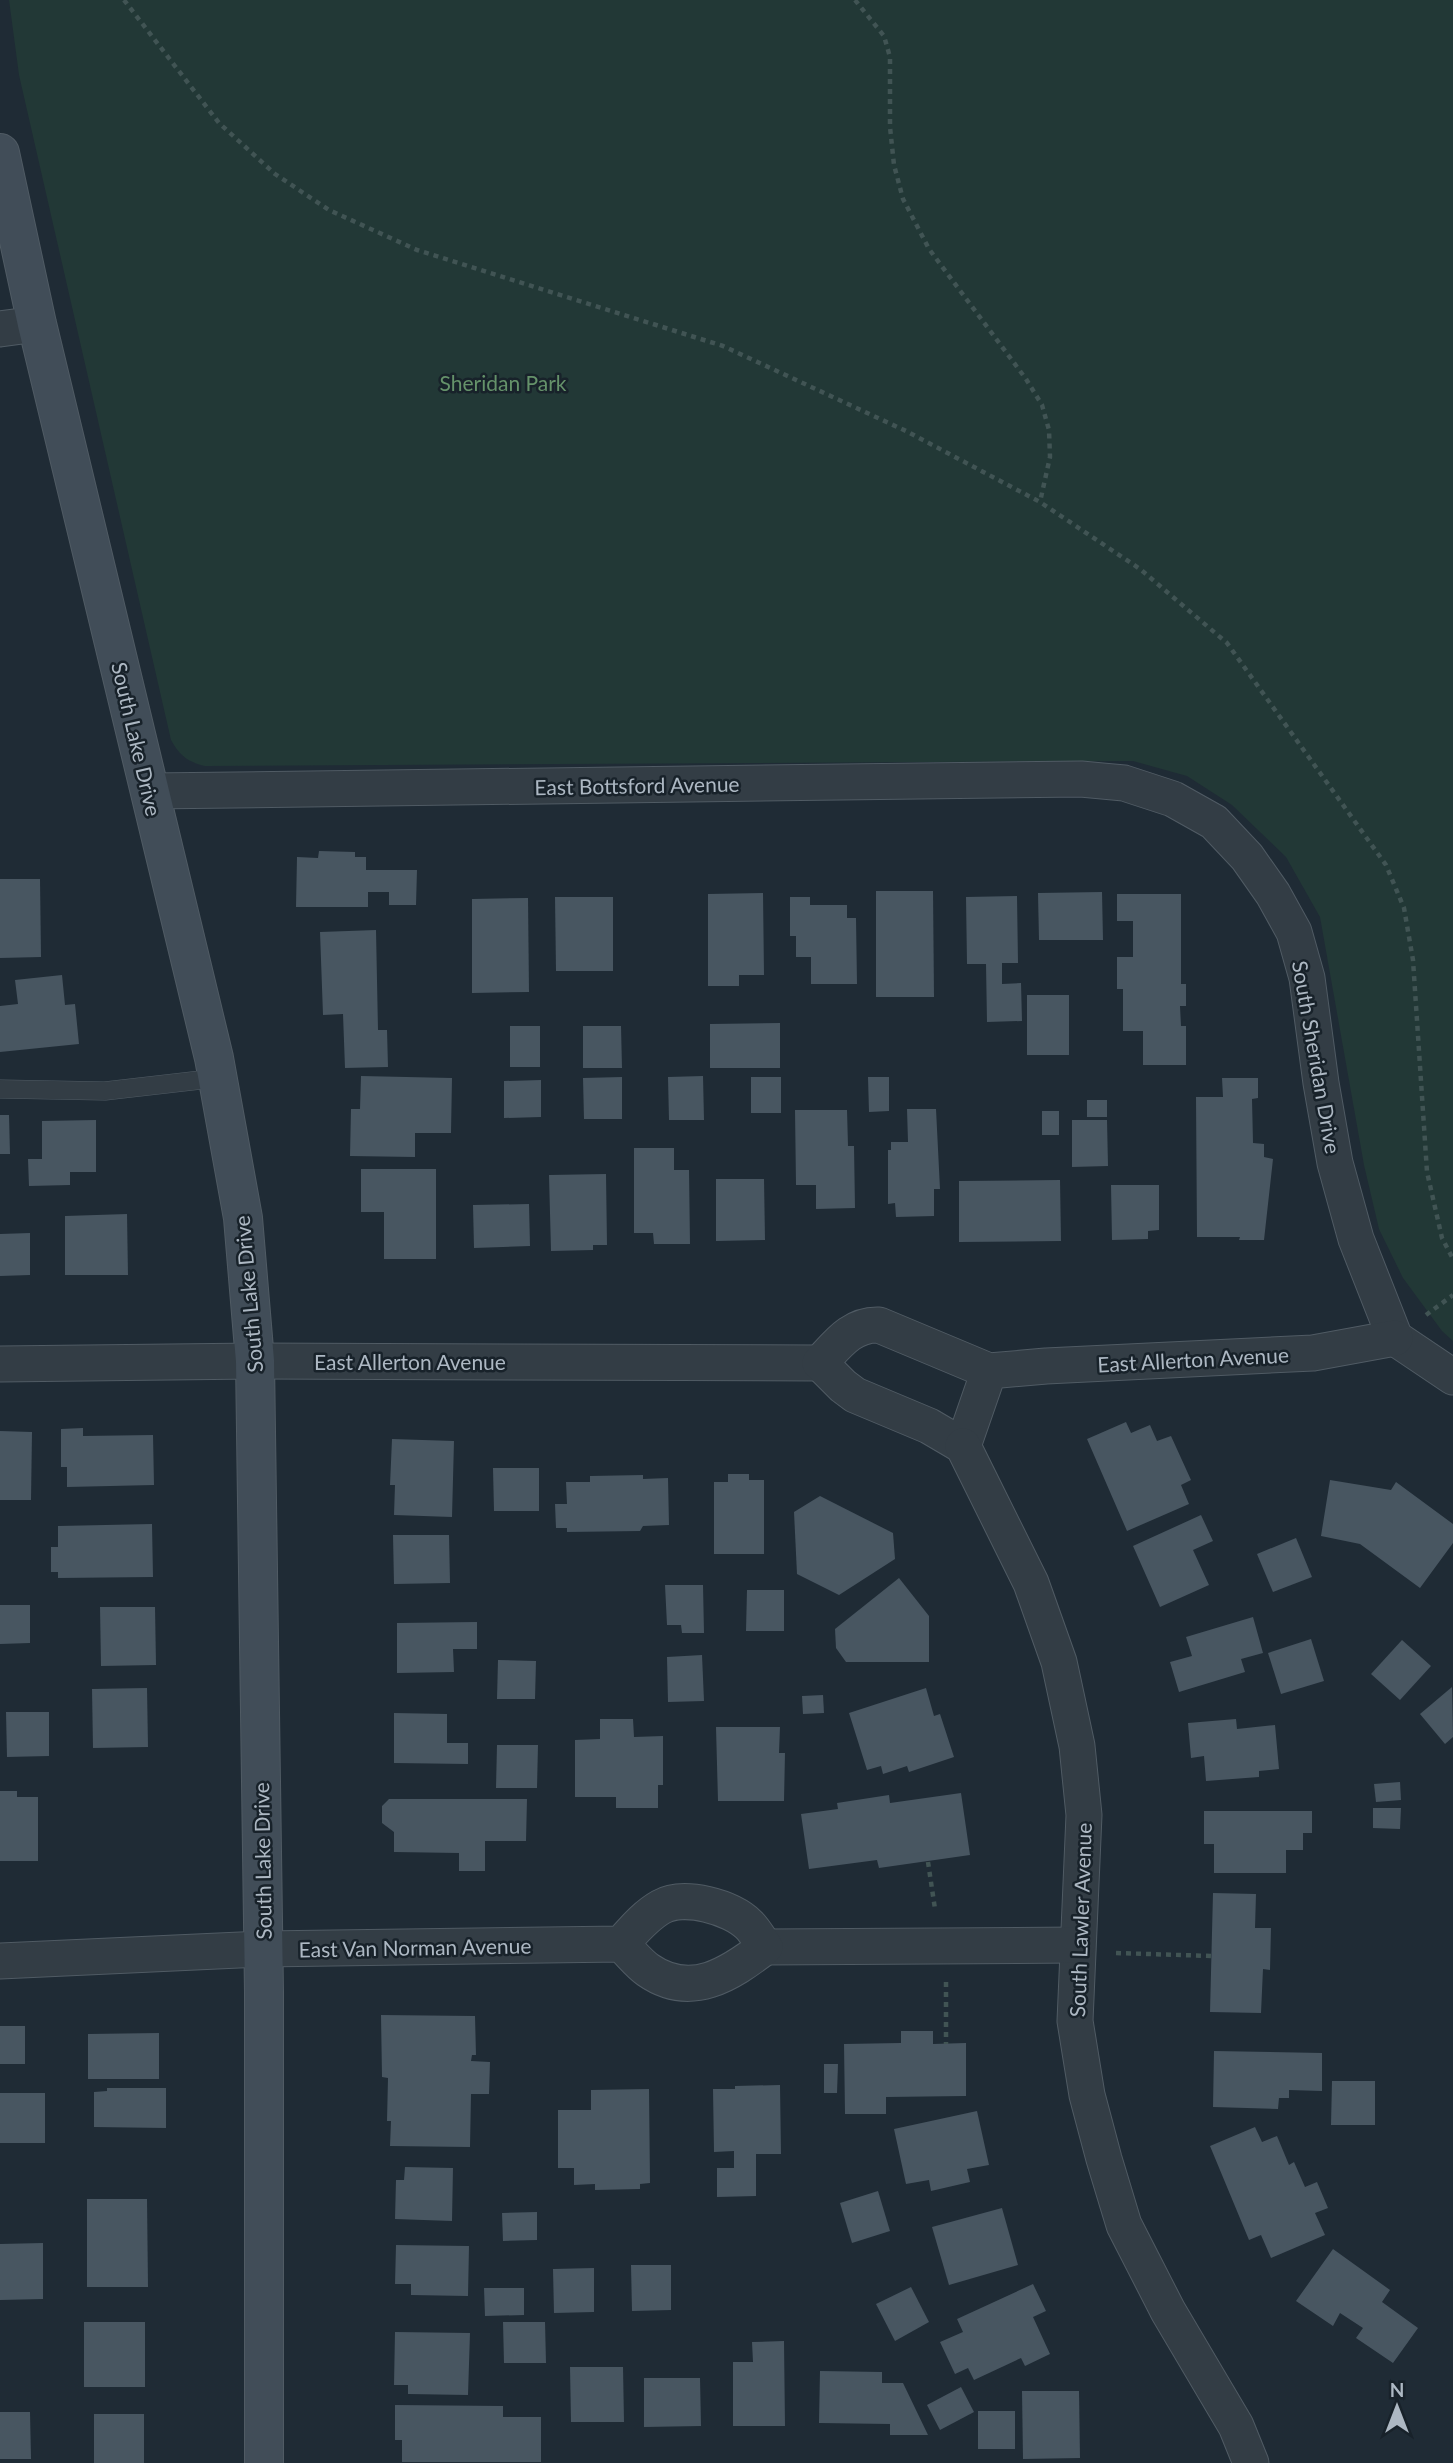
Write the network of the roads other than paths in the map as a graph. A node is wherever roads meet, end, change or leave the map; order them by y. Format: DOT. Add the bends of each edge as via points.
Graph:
graph roads {
  1 [pos="0,153"];
  2 [pos="37,324"];
  3 [pos="0,329"];
  4 [pos="1124,783"];
  5 [pos="150,791"];
  6 [pos="218,1078"];
  7 [pos="0,1089"];
  8 [pos="1395,1338"];
  9 [pos="256,1361"];
  10 [pos="820,1363"];
  11 [pos="0,1364"];
  12 [pos="989,1371"];
  13 [pos="1453,1377"];
  14 [pos="962,1446"];
  15 [pos="621,1944"];
  16 [pos="765,1947"];
  17 [pos="263,1949"];
  18 [pos="1077,1949"];
  19 [pos="0,1961"];
  20 [pos="264,2463"];
  21 [pos="1251,2463"];
  1 -- 2 [label="main road, South Lake Drive"];
  2 -- 3 [label="street"];
  2 -- 5 [label="main road, South Lake Drive"];
  4 -- 5 [label="street, East Bottsford Avenue" via="1081,779"];
  4 -- 8 [label="street, South Sheridan Drive" via="1173,799 1214,822 1247,857 1294,932 1307,978 1335,1163 1356,1239"];
  5 -- 6 [label="main road, South Lake Drive"];
  6 -- 7 [label="lane" via="105,1091"];
  6 -- 9 [label="main road, South Lake Drive" via="243,1218"];
  8 -- 12 [label="street, East Allerton Avenue" via="1314,1353"];
  8 -- 13 [label="street"];
  9 -- 10 [label="street, East Allerton Avenue"];
  9 -- 11 [label="street, East Allerton Avenue"];
  9 -- 17 [label="main road, South Lake Drive"];
  10 -- 12 [label="street, East Allerton Avenue" via="848,1334 879,1325"];
  10 -- 14 [label="street" via="855,1395 929,1426"];
  12 -- 14 [label="street"];
  14 -- 18 [label="street, South Lawler Avenue" via="1031,1583 1059,1662 1077,1746 1084,1815"];
  15 -- 16 [label="street" via="649,1970 682,1985 715,1979"];
  15 -- 16 [label="street" via="664,1905 692,1901 719,1908 748,1924"];
  15 -- 17 [label="street, East Van Norman Avenue"];
  16 -- 18 [label="street"];
  17 -- 19 [label="street, East Van Norman Avenue"];
  17 -- 20 [label="main road, South Lake Drive"];
  18 -- 21 [label="street, South Lawler Avenue" via="1075,2021 1087,2095 1124,2225 1236,2426"];
}
